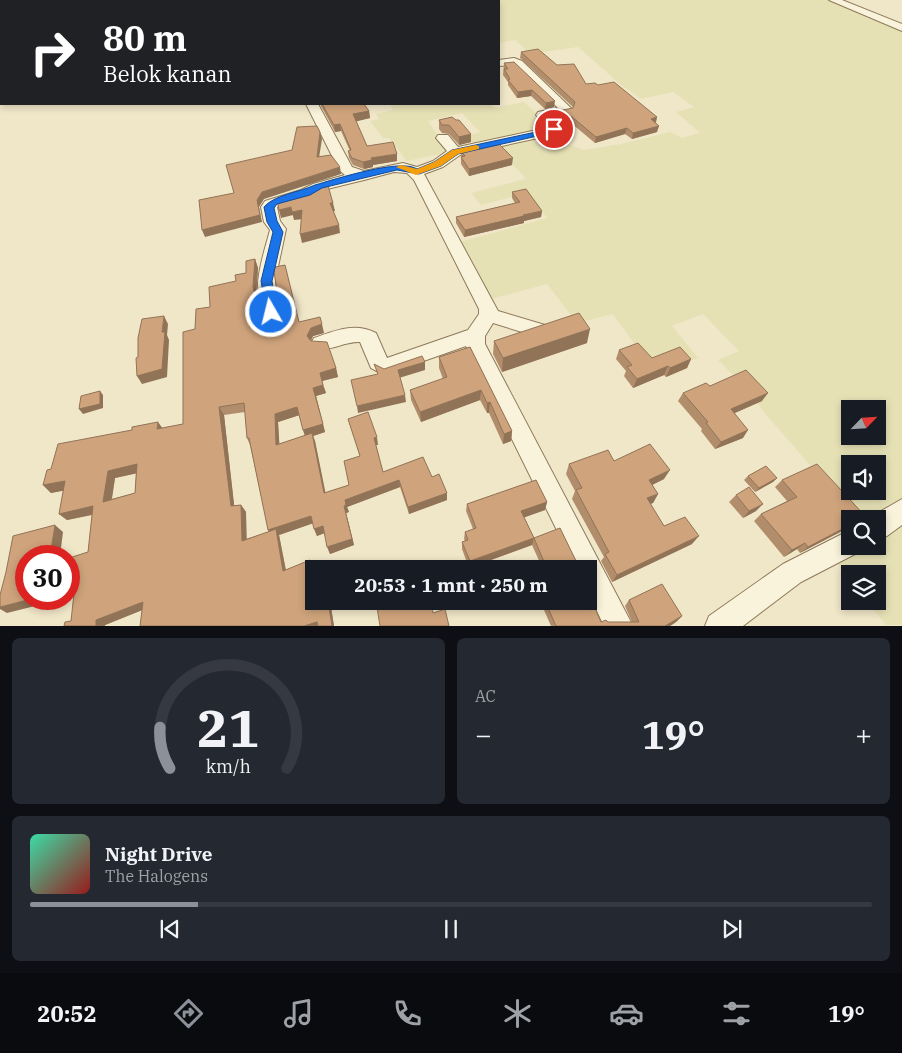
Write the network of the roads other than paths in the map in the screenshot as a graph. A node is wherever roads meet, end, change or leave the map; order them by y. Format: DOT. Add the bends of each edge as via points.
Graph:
graph roads {
  1 [pos="836,0"];
  2 [pos="902,28"];
  3 [pos="500,63"];
  4 [pos="313,105"];
  5 [pos="443,138"];
  6 [pos="455,152"];
  7 [pos="416,172"];
  8 [pos="360,176"];
  9 [pos="271,312"];
  10 [pos="489,316"];
  11 [pos="538,330"];
  12 [pos="475,335"];
  13 [pos="321,343"];
  14 [pos="902,511"];
  15 [pos="886,522"];
  16 [pos="841,548"];
  17 [pos="619,626"];
  18 [pos="720,626"];
  1 -- 2 [label="street"];
  3 -- 6 [label="street" via="518,63 567,110 543,115 554,129 552,131"];
  4 -- 8 [label="street" via="346,170"];
  5 -- 6 [label="street"];
  6 -- 7 [label="street" via="444,161"];
  7 -- 8 [label="street" via="412,168 397,167"];
  7 -- 10 [label="street"];
  8 -- 9 [label="street" via="318,186 269,207 272,222 278,229 266,281"];
  10 -- 11 [label="street"];
  10 -- 12 [label="street"];
  12 -- 13 [label="street" via="384,367 378,362 366,336 356,334"];
  12 -- 17 [label="street" via="475,344"];
  14 -- 15 [label="street"];
  16 -- 18 [label="street" via="792,573"];
}
